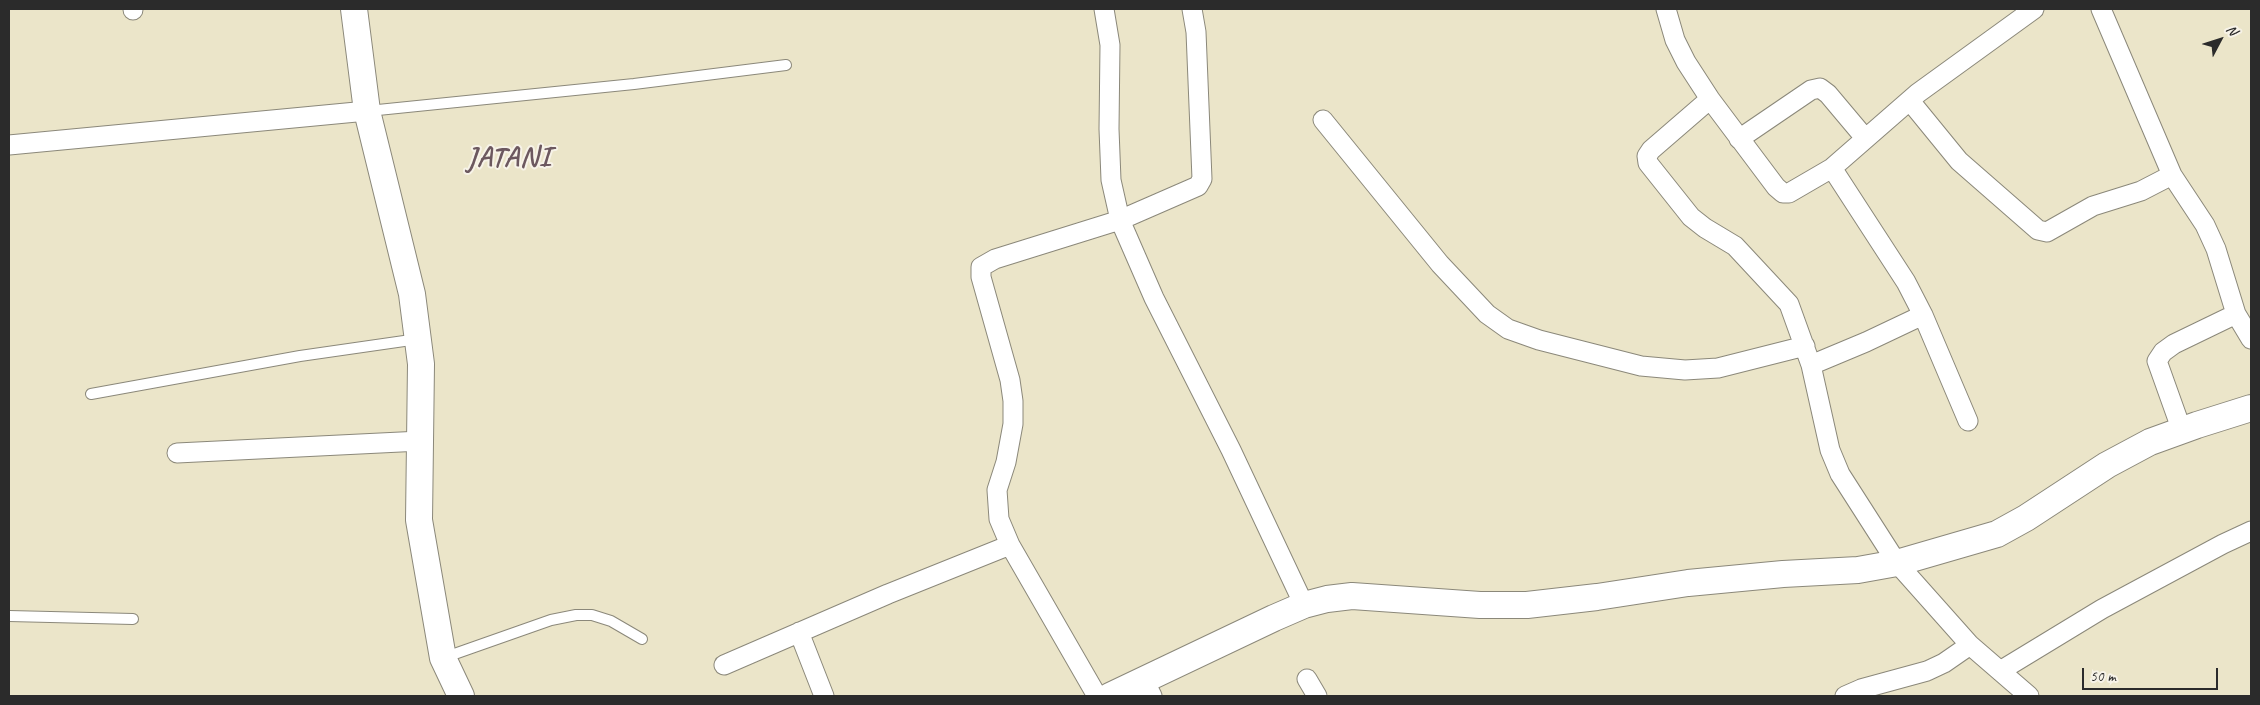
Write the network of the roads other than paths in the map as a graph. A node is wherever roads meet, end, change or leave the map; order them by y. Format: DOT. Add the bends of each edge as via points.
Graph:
graph roads {
  1 [pos="354,9"];
  2 [pos="1104,9"];
  3 [pos="1192,9"];
  4 [pos="1666,9"];
  5 [pos="2034,9"];
  6 [pos="2101,9"];
  7 [pos="786,65"];
  8 [pos="1710,99"];
  9 [pos="1910,101"];
  10 [pos="367,111"];
  11 [pos="1323,120"];
  12 [pos="1865,138"];
  13 [pos="1740,139"];
  14 [pos="9,145"];
  15 [pos="1832,168"];
  16 [pos="2172,175"];
  17 [pos="1120,220"];
  18 [pos="1923,314"];
  19 [pos="2236,314"];
  20 [pos="2251,338"];
  21 [pos="418,339"];
  22 [pos="1805,346"];
  23 [pos="1811,365"];
  24 [pos="91,394"];
  25 [pos="2251,408"];
  26 [pos="1968,421"];
  27 [pos="2182,431"];
  28 [pos="421,441"];
  29 [pos="177,453"];
  30 [pos="2251,531"];
  31 [pos="1010,544"];
  32 [pos="1897,563"];
  33 [pos="1304,605"];
  34 [pos="9,616"];
  35 [pos="133,619"];
  36 [pos="799,632"];
  37 [pos="642,639"];
  38 [pos="1970,645"];
  39 [pos="443,658"];
  40 [pos="724,665"];
  41 [pos="2000,671"];
  42 [pos="1307,679"];
  43 [pos="1148,688"];
  44 [pos="461,696"];
  45 [pos="824,696"];
  46 [pos="1096,696"];
  47 [pos="1110,696"];
  48 [pos="1317,696"];
  49 [pos="1845,696"];
  50 [pos="2029,696"];
  1 -- 10 [label="street"];
  2 -- 17 [label="street" via="1110,45 1111,180"];
  3 -- 17 [label="street" via="1196,32 1202,179 1189,192"];
  4 -- 8 [label="street" via="1675,40"];
  5 -- 9 [label="street"];
  6 -- 16 [label="street"];
  7 -- 10 [label="lane"];
  8 -- 13 [label="street"];
  8 -- 22 [label="street" via="1651,150 1647,156 1648,163 1691,216 1735,246 1783,295 1795,316"];
  9 -- 12 [label="street"];
  9 -- 16 [label="street" via="1959,161 2038,230 2047,232 2093,206 2141,191"];
  10 -- 14 [label="street"];
  10 -- 21 [label="street" via="412,294"];
  11 -- 22 [label="street" via="1440,264 1487,314 1508,329 1538,340 1641,366 1685,370 1718,368"];
  12 -- 13 [label="street" via="1820,88 1811,90"];
  12 -- 15 [label="street"];
  13 -- 15 [label="street" via="1783,193 1797,190"];
  15 -- 18 [label="street"];
  16 -- 19 [label="street" via="2205,225"];
  17 -- 31 [label="street" via="981,267 1013,401 1013,424 997,490 998,519"];
  17 -- 33 [label="street" via="1154,298"];
  18 -- 23 [label="street"];
  18 -- 26 [label="street"];
  19 -- 20 [label="street"];
  19 -- 27 [label="street" via="2174,344 2157,360"];
  21 -- 24 [label="lane" via="300,356"];
  21 -- 28 [label="street"];
  22 -- 23 [label="street"];
  23 -- 32 [label="street" via="1830,450 1840,474"];
  25 -- 27 [label="street"];
  27 -- 32 [label="street" via="2150,442 2107,465 1996,534"];
  28 -- 29 [label="street"];
  28 -- 39 [label="street" via="420,520"];
  30 -- 41 [label="street" via="2102,609"];
  31 -- 36 [label="street"];
  31 -- 46 [label="street"];
  32 -- 33 [label="street" via="1858,570 1688,583 1527,605 1352,596"];
  32 -- 38 [label="street"];
  33 -- 43 [label="street"];
  34 -- 35 [label="lane"];
  36 -- 40 [label="street"];
  36 -- 45 [label="street"];
  37 -- 39 [label="lane" via="611,621 592,615 576,615 551,620"];
  38 -- 41 [label="street"];
  38 -- 49 [label="street" via="1927,671"];
  39 -- 44 [label="street"];
  41 -- 50 [label="street"];
  42 -- 48 [label="street"];
  43 -- 47 [label="street"];
}
